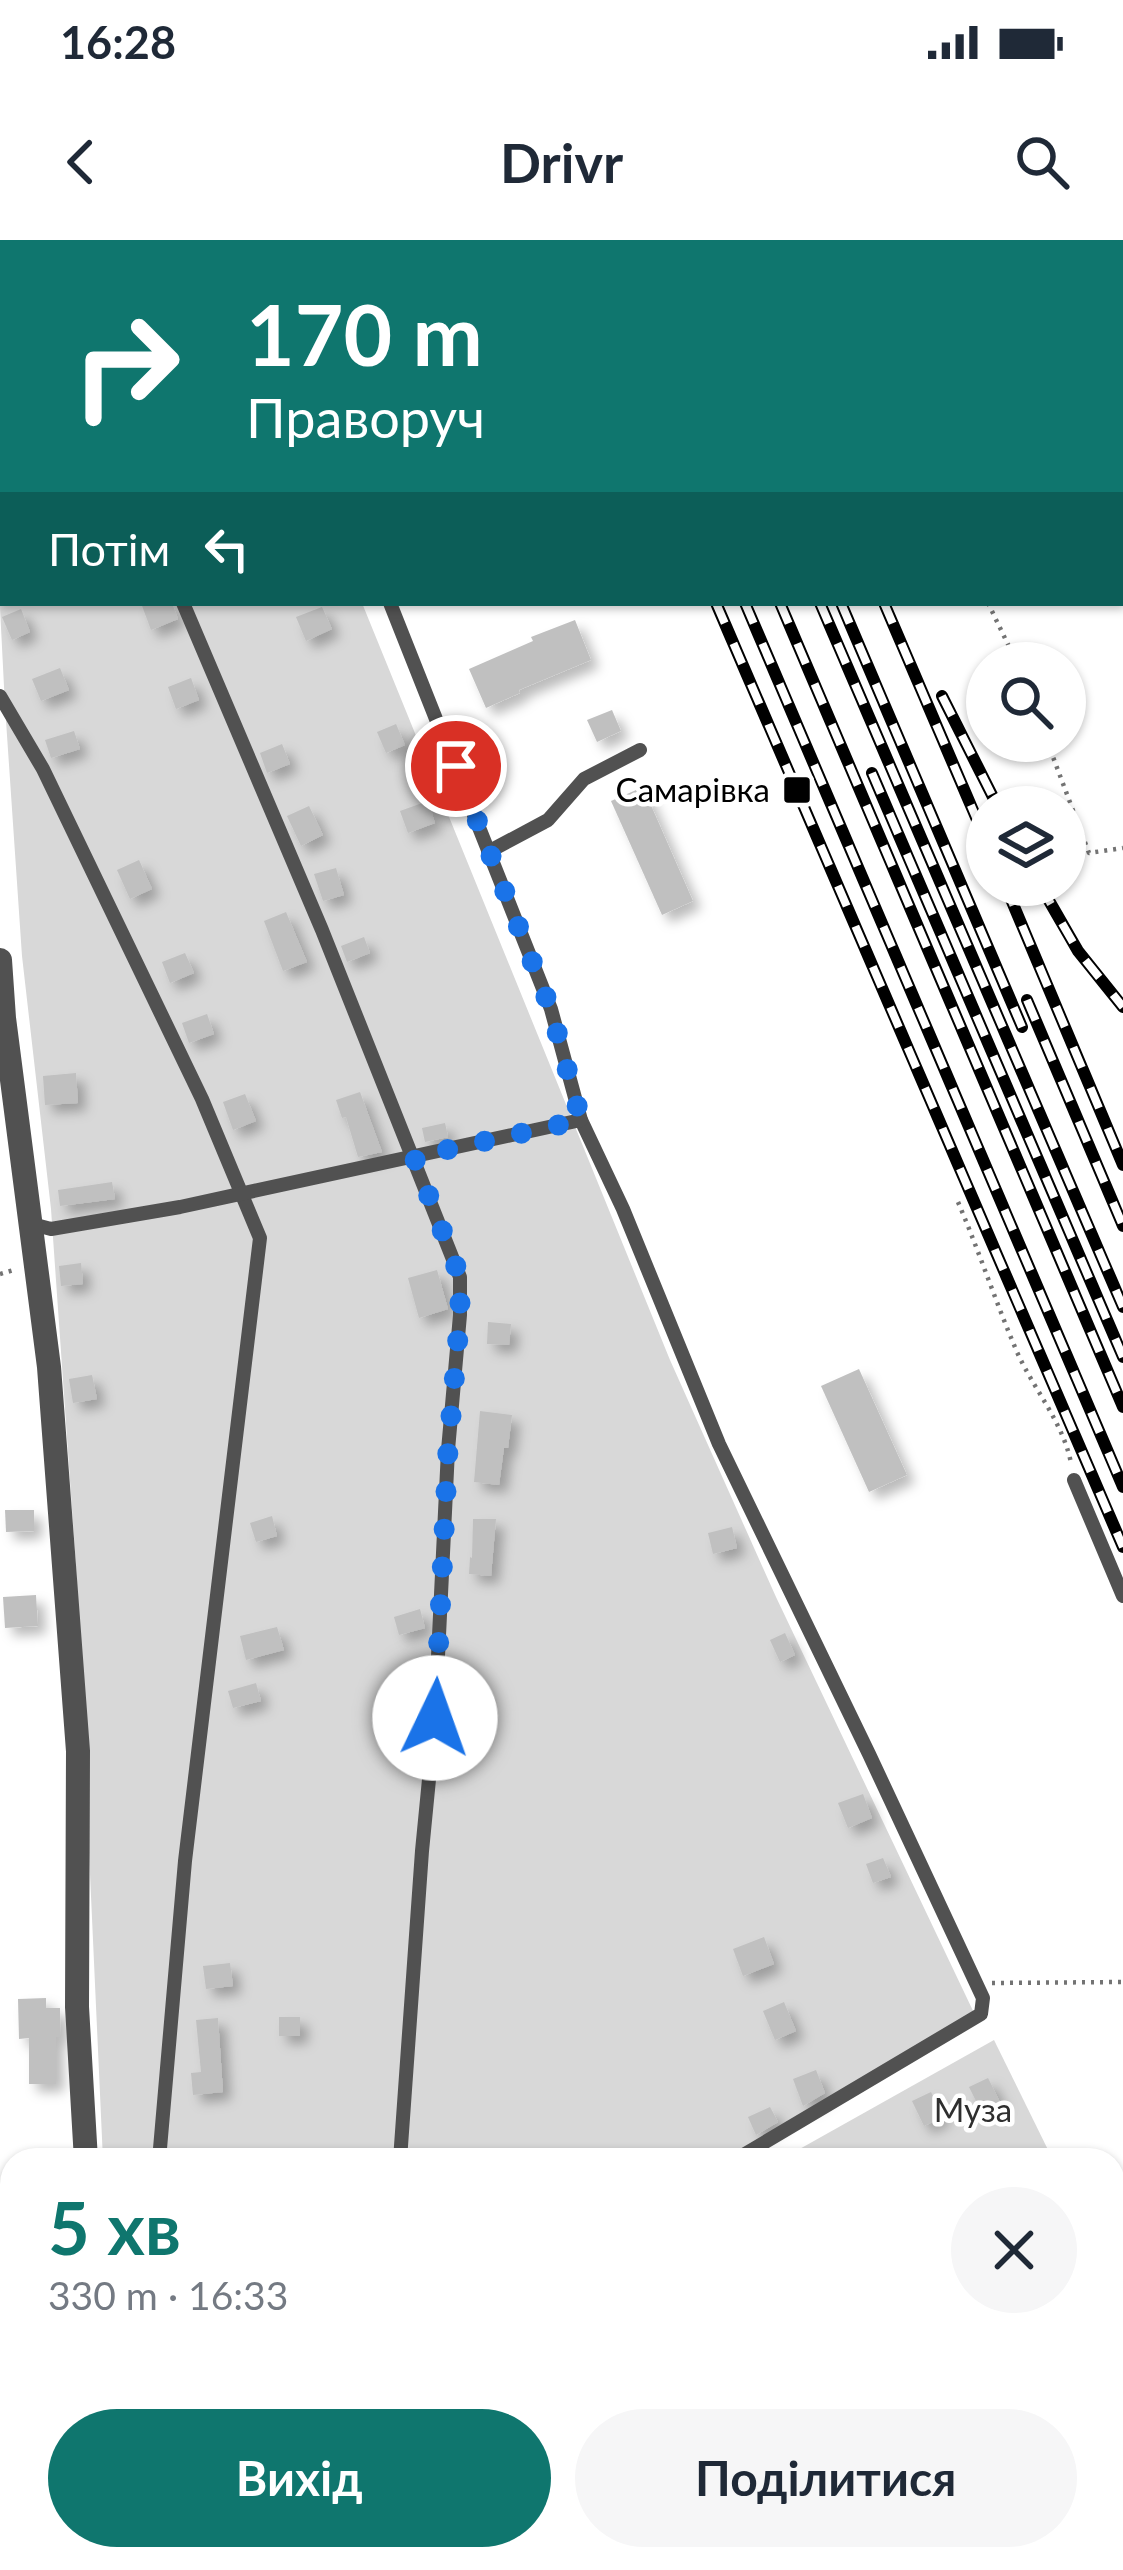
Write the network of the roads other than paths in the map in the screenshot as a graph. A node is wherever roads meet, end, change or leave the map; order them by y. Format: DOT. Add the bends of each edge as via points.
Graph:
graph roads {
  1 [pos="184,606"];
  2 [pos="391,606"];
  3 [pos="0,695"];
  4 [pos="640,750"];
  5 [pos="488,852"];
  6 [pos="0,959"];
  7 [pos="581,1120"];
  8 [pos="414,1157"];
  9 [pos="242,1194"];
  10 [pos="32,1224"];
  11 [pos="1074,1480"];
  12 [pos="1123,1596"];
  13 [pos="85,2148"];
  14 [pos="160,2148"];
  15 [pos="401,2148"];
  16 [pos="755,2148"];
  1 -- 8 [label="lane"];
  2 -- 5 [label="lane"];
  3 -- 9 [label="lane" via="43,769"];
  4 -- 5 [label="lane" via="584,778 548,820"];
  5 -- 7 [label="lane" via="551,1010"];
  6 -- 10 [label="street"];
  7 -- 8 [label="lane"];
  7 -- 16 [label="lane" via="719,1444 982,1998 981,2014"];
  8 -- 9 [label="lane"];
  8 -- 15 [label="lane" via="460,1277 460,1315"];
  9 -- 10 [label="lane" via="51,1229"];
  9 -- 14 [label="lane" via="260,1238 185,1861"];
  10 -- 13 [label="street" via="78,1751"];
  11 -- 12 [label="lane"];
}
